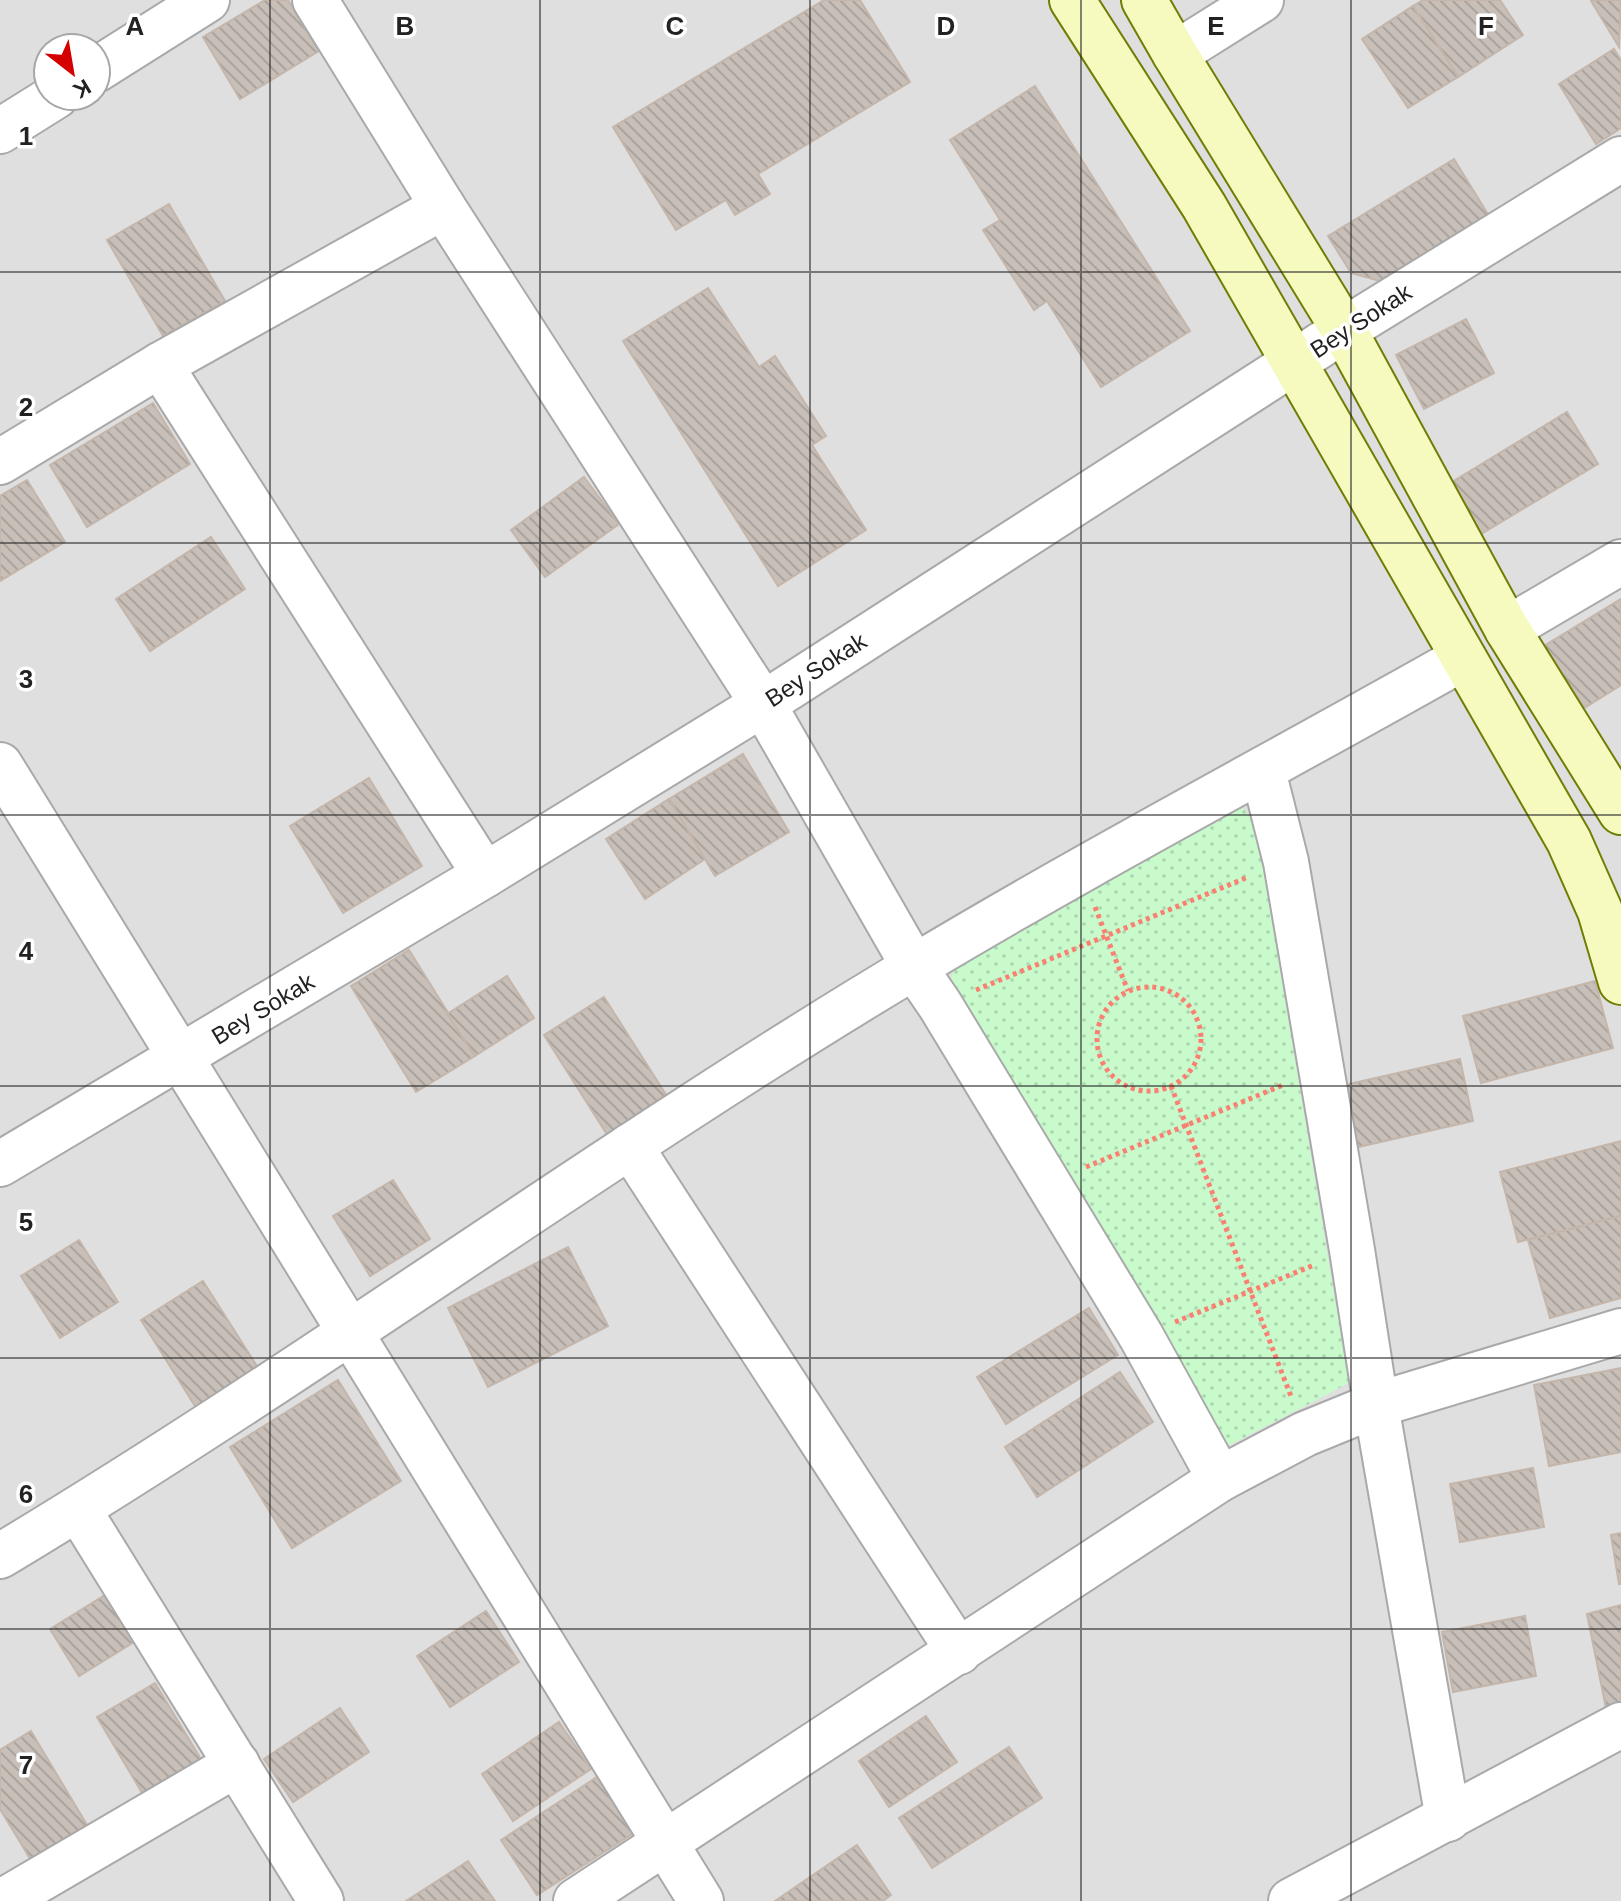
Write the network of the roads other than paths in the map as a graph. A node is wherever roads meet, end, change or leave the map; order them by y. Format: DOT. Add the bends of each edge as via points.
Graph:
graph roads {
  1 [pos="207,0"];
  2 [pos="315,0"];
  3 [pos="1072,0"];
  4 [pos="1144,0"];
  5 [pos="1261,0"];
  6 [pos="1175,54"];
  7 [pos="112,60"];
  8 [pos="32,111"];
  9 [pos="0,131"];
  10 [pos="1621,159"];
  11 [pos="443,207"];
  12 [pos="1344,330"];
  13 [pos="1296,363"];
  14 [pos="160,365"];
  15 [pos="0,462"];
  16 [pos="1621,562"];
  17 [pos="1507,629"];
  18 [pos="1463,658"];
  19 [pos="763,704"];
  20 [pos="0,765"];
  21 [pos="1263,771"];
  22 [pos="1621,812"];
  23 [pos="485,875"];
  24 [pos="914,967"];
  25 [pos="1621,982"];
  26 [pos="181,1058"];
  27 [pos="630,1146"];
  28 [pos="0,1164"];
  29 [pos="1621,1331"];
  30 [pos="350,1333"];
  31 [pos="1376,1405"];
  32 [pos="1220,1479"];
  33 [pos="78,1509"];
  34 [pos="0,1556"];
  35 [pos="959,1652"];
  36 [pos="1621,1725"];
  37 [pos="237,1764"];
  38 [pos="1448,1819"];
  39 [pos="665,1844"];
  40 [pos="3,1901"];
  41 [pos="321,1901"];
  42 [pos="576,1901"];
  43 [pos="701,1901"];
  44 [pos="1291,1901"];
  1 -- 7 [label="street"];
  2 -- 11 [label="street"];
  3 -- 13 [label="street" via="1204,206"];
  4 -- 6 [label="street"];
  5 -- 6 [label="street"];
  6 -- 12 [label="street"];
  8 -- 9 [label="street"];
  10 -- 12 [label="street, Bey Sokak"];
  11 -- 14 [label="street"];
  11 -- 19 [label="street"];
  12 -- 13 [label="street, Bey Sokak"];
  12 -- 17 [label="street"];
  13 -- 18 [label="street"];
  13 -- 19 [label="street, Bey Sokak"];
  14 -- 15 [label="street"];
  14 -- 23 [label="street"];
  16 -- 17 [label="street"];
  17 -- 22 [label="street"];
  18 -- 21 [label="street"];
  18 -- 25 [label="street" via="1569,841 1600,911"];
  19 -- 23 [label="street, Bey Sokak"];
  19 -- 24 [label="street"];
  20 -- 26 [label="street"];
  21 -- 24 [label="street"];
  21 -- 31 [label="street" via="1286,862"];
  23 -- 26 [label="street, Bey Sokak"];
  24 -- 27 [label="street"];
  24 -- 32 [label="street" via="1141,1336"];
  26 -- 28 [label="street, Bey Sokak"];
  26 -- 30 [label="street"];
  27 -- 30 [label="street"];
  27 -- 35 [label="street"];
  29 -- 31 [label="street"];
  30 -- 33 [label="street"];
  30 -- 39 [label="street"];
  31 -- 32 [label="street" via="1305,1434"];
  31 -- 38 [label="street"];
  32 -- 35 [label="street"];
  33 -- 34 [label="street"];
  33 -- 37 [label="street"];
  35 -- 39 [label="street"];
  36 -- 38 [label="street"];
  37 -- 40 [label="street"];
  37 -- 41 [label="street"];
  38 -- 44 [label="street"];
  39 -- 42 [label="street"];
  39 -- 43 [label="street"];
}
